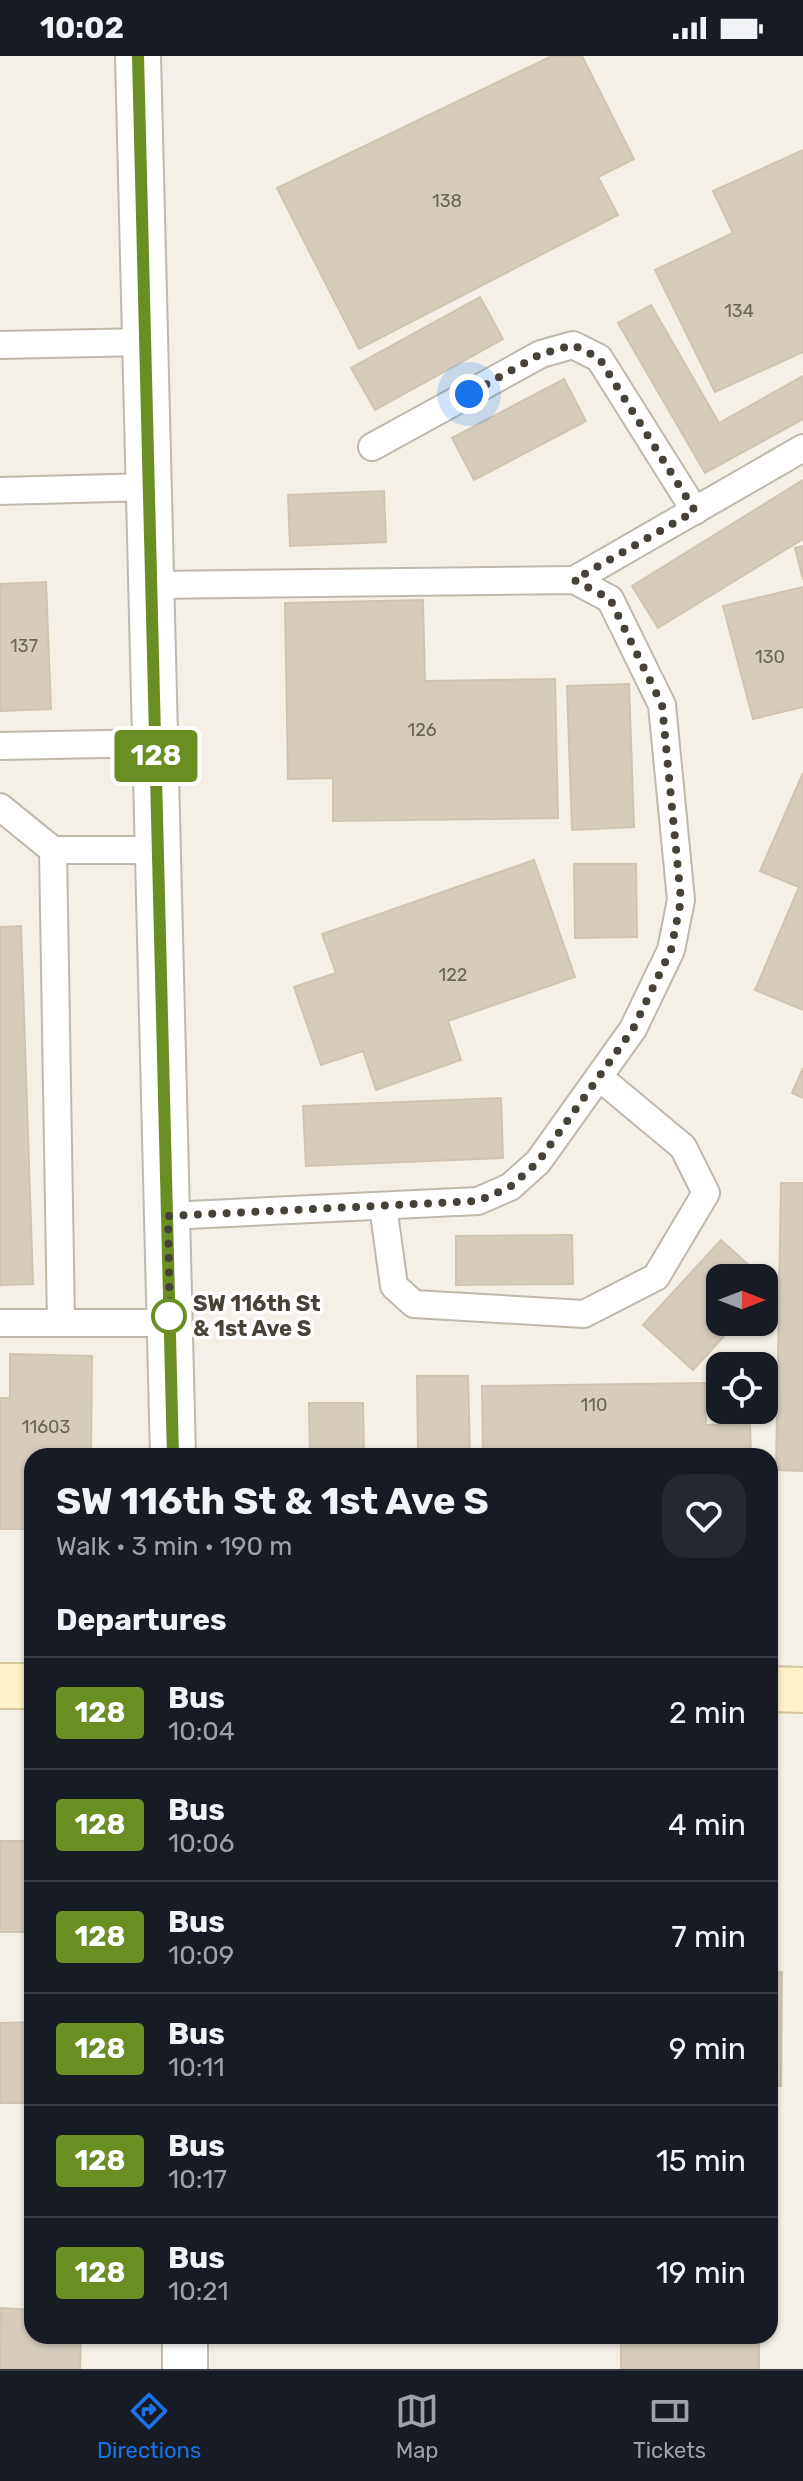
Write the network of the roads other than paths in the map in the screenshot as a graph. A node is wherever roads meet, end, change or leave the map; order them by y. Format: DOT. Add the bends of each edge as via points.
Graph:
graph roads {
  1 [pos="138,56"];
  2 [pos="145,342"];
  3 [pos="0,345"];
  4 [pos="372,447"];
  5 [pos="803,448"];
  6 [pos="151,487"];
  7 [pos="0,491"];
  8 [pos="695,511"];
  9 [pos="574,580"];
  10 [pos="152,585"];
  11 [pos="156,743"];
  12 [pos="0,746"];
  13 [pos="0,807"];
  14 [pos="53,850"];
  15 [pos="158,850"];
  16 [pos="599,1077"];
  17 [pos="383,1206"];
  18 [pos="168,1216"];
  19 [pos="0,1323"];
  20 [pos="61,1323"];
  21 [pos="170,1323"];
  22 [pos="173,1448"];
  23 [pos="0,1686"];
  24 [pos="24,1686"];
  25 [pos="778,1689"];
  26 [pos="803,1690"];
  27 [pos="185,2344"];
  28 [pos="185,2369"];
  1 -- 2 [label="street"];
  2 -- 3 [label="lane"];
  2 -- 6 [label="street"];
  4 -- 8 [label="lane" via="541,354 573,345 599,358"];
  5 -- 8 [label="lane"];
  6 -- 7 [label="lane"];
  6 -- 10 [label="street"];
  8 -- 9 [label="lane"];
  9 -- 10 [label="lane"];
  9 -- 16 [label="lane" via="610,599 662,705 681,900 671,950 633,1029"];
  10 -- 11 [label="street"];
  11 -- 12 [label="lane"];
  11 -- 15 [label="street"];
  13 -- 14 [label="lane"];
  14 -- 15 [label="lane"];
  14 -- 20 [label="lane"];
  15 -- 18 [label="street"];
  16 -- 17 [label="lane" via="538,1162 510,1187 478,1201"];
  16 -- 17 [label="lane" via="683,1147 706,1193 656,1277 584,1314 414,1304 394,1286"];
  17 -- 18 [label="lane"];
  18 -- 21 [label="street"];
  19 -- 20 [label="lane"];
  20 -- 21 [label="lane"];
  21 -- 22 [label="street"];
  23 -- 24 [label="main road"];
  25 -- 26 [label="main road"];
  27 -- 28 [label="street"];
}
